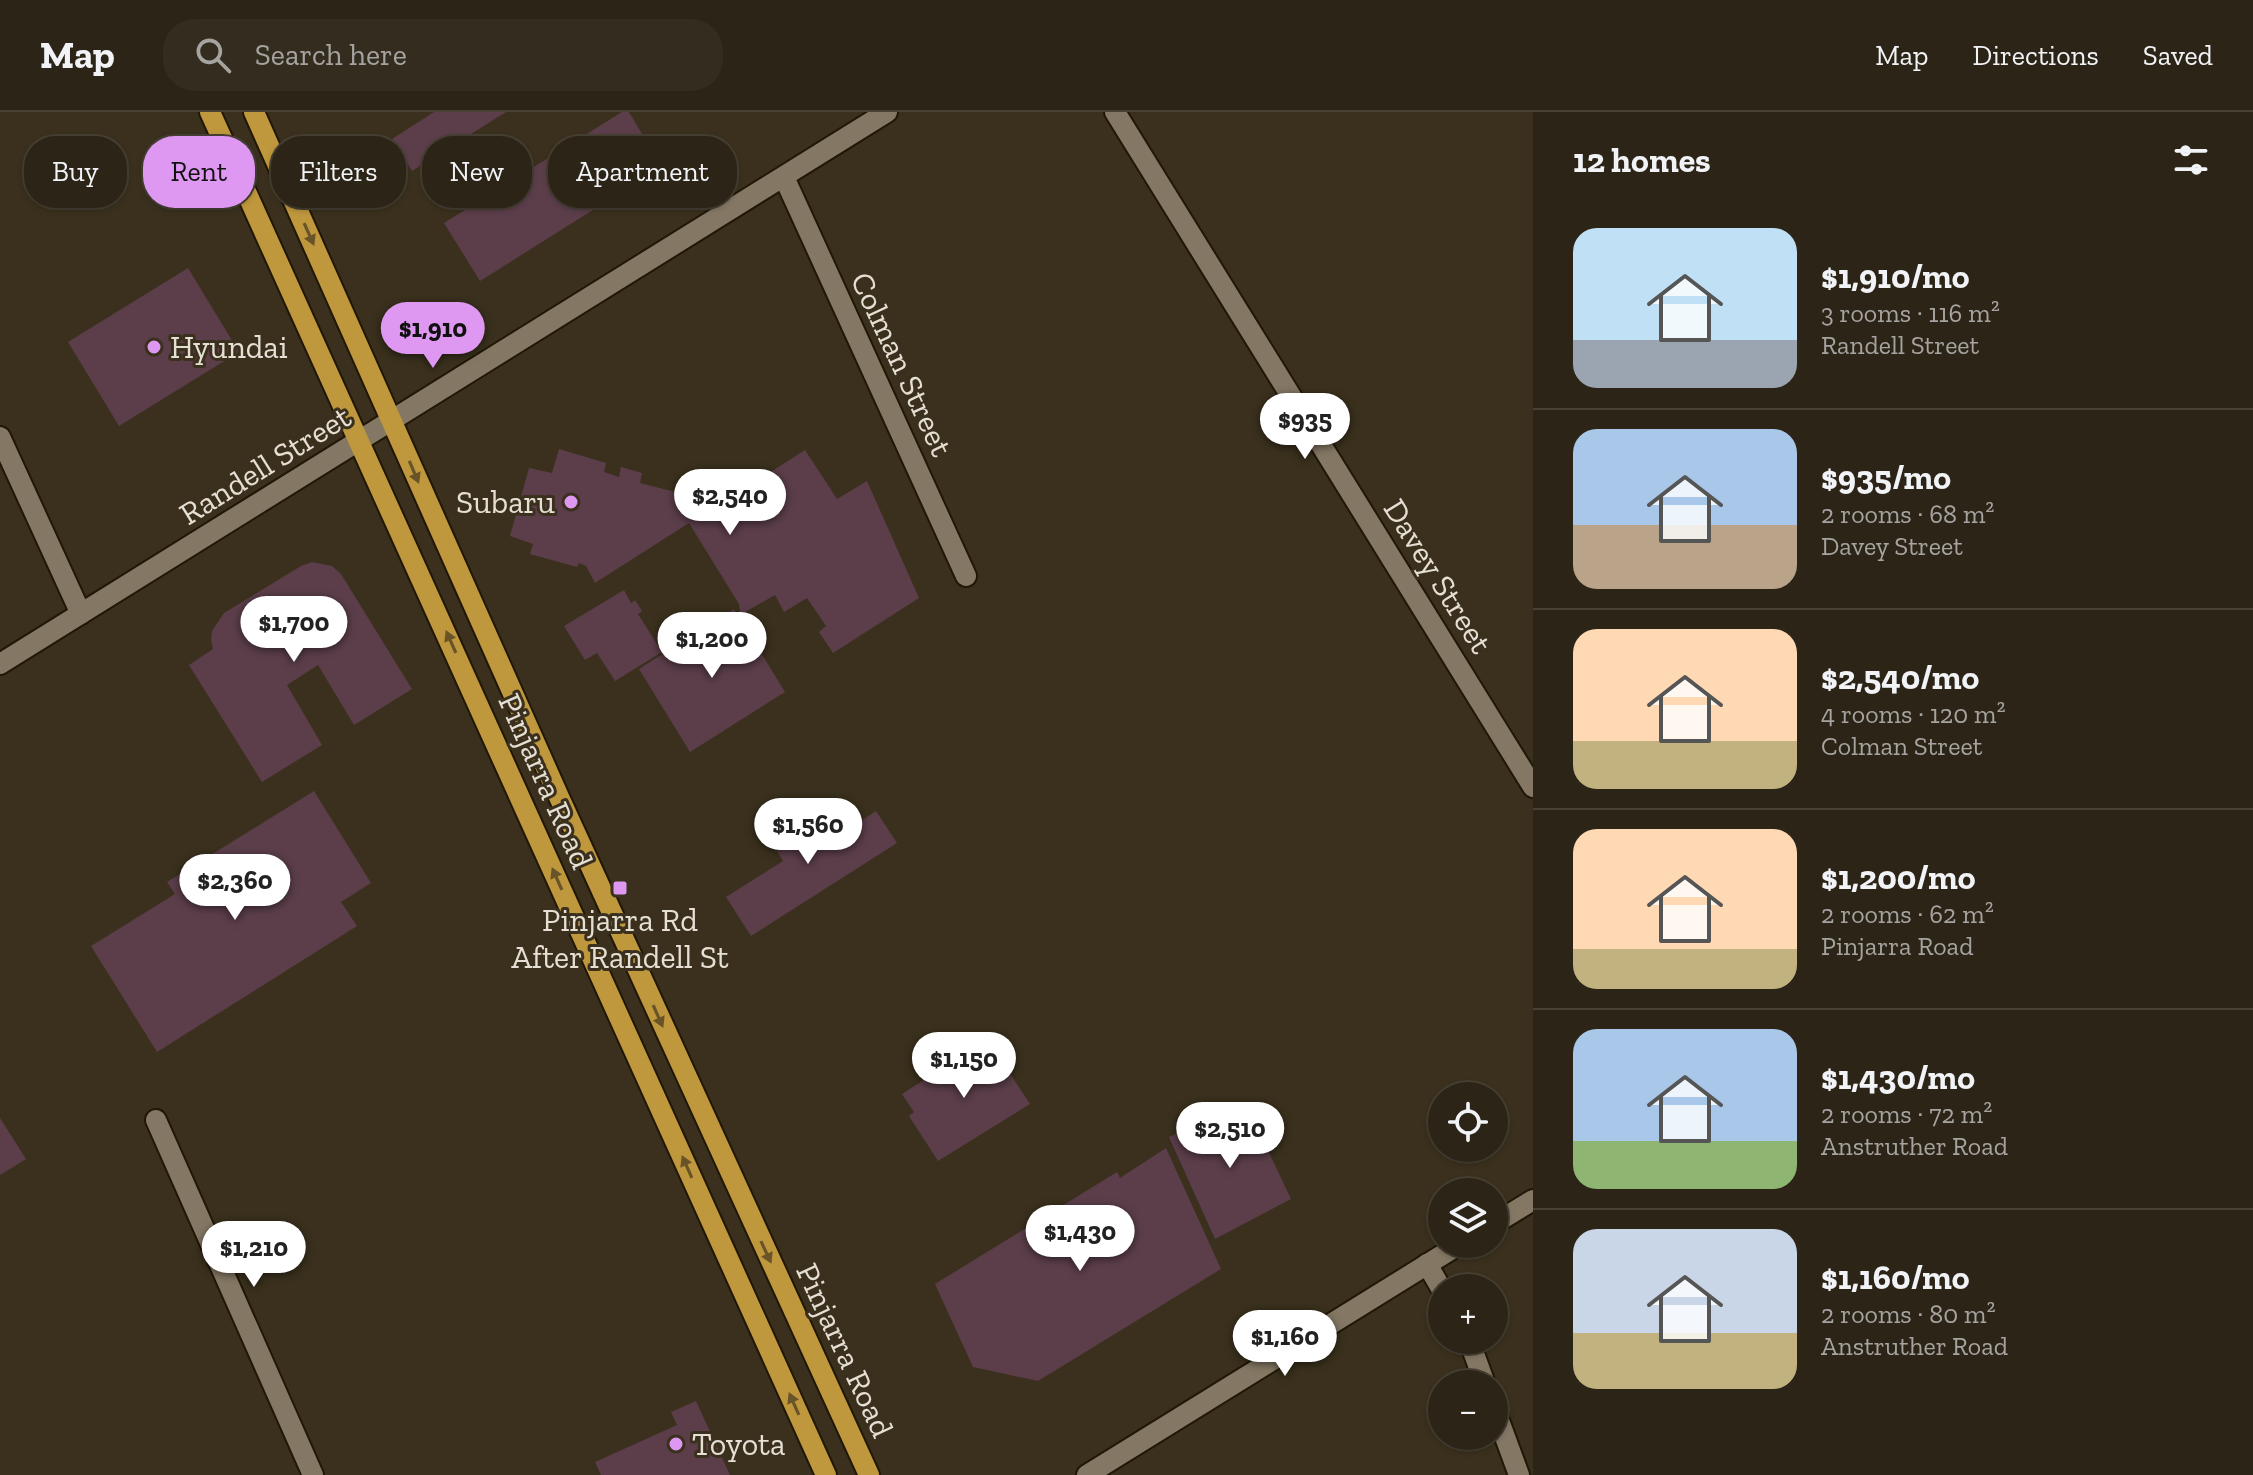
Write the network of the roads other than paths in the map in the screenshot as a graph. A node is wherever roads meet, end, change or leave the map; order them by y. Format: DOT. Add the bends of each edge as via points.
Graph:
graph roads {
  1 [pos="210,112"];
  2 [pos="254,112"];
  3 [pos="887,112"];
  4 [pos="1115,112"];
  5 [pos="784,177"];
  6 [pos="393,421"];
  7 [pos="0,437"];
  8 [pos="360,442"];
  9 [pos="966,576"];
  10 [pos="81,614"];
  11 [pos="0,664"];
  12 [pos="1533,787"];
  13 [pos="156,1120"];
  14 [pos="1533,1200"];
  15 [pos="1508,1215"];
  16 [pos="1437,1258"];
  17 [pos="1427,1264"];
  18 [pos="1433,1274"];
  19 [pos="1508,1445"];
  20 [pos="313,1475"];
  21 [pos="826,1475"];
  22 [pos="869,1475"];
  23 [pos="1087,1475"];
  24 [pos="1519,1475"];
  1 -- 8 [label="main road, Pinjarra Road"];
  2 -- 6 [label="main road, Pinjarra Road, one-way"];
  3 -- 5 [label="street, Randell Street"];
  4 -- 12 [label="street, Davey Street"];
  5 -- 6 [label="street, Randell Street"];
  5 -- 9 [label="street, Colman Street"];
  6 -- 8 [label="street, Randell Street"];
  6 -- 22 [label="main road, Pinjarra Road, one-way"];
  7 -- 10 [label="street"];
  8 -- 10 [label="street, Randell Street"];
  21 -- 8 [label="main road, Pinjarra Road, one-way"];
  10 -- 11 [label="street, Randell Street"];
  13 -- 20 [label="street"];
  14 -- 15 [label="street"];
  16 -- 17 [label="street"];
  17 -- 18 [label="street"];
  17 -- 23 [label="street"];
  19 -- 24 [label="street"];
}
